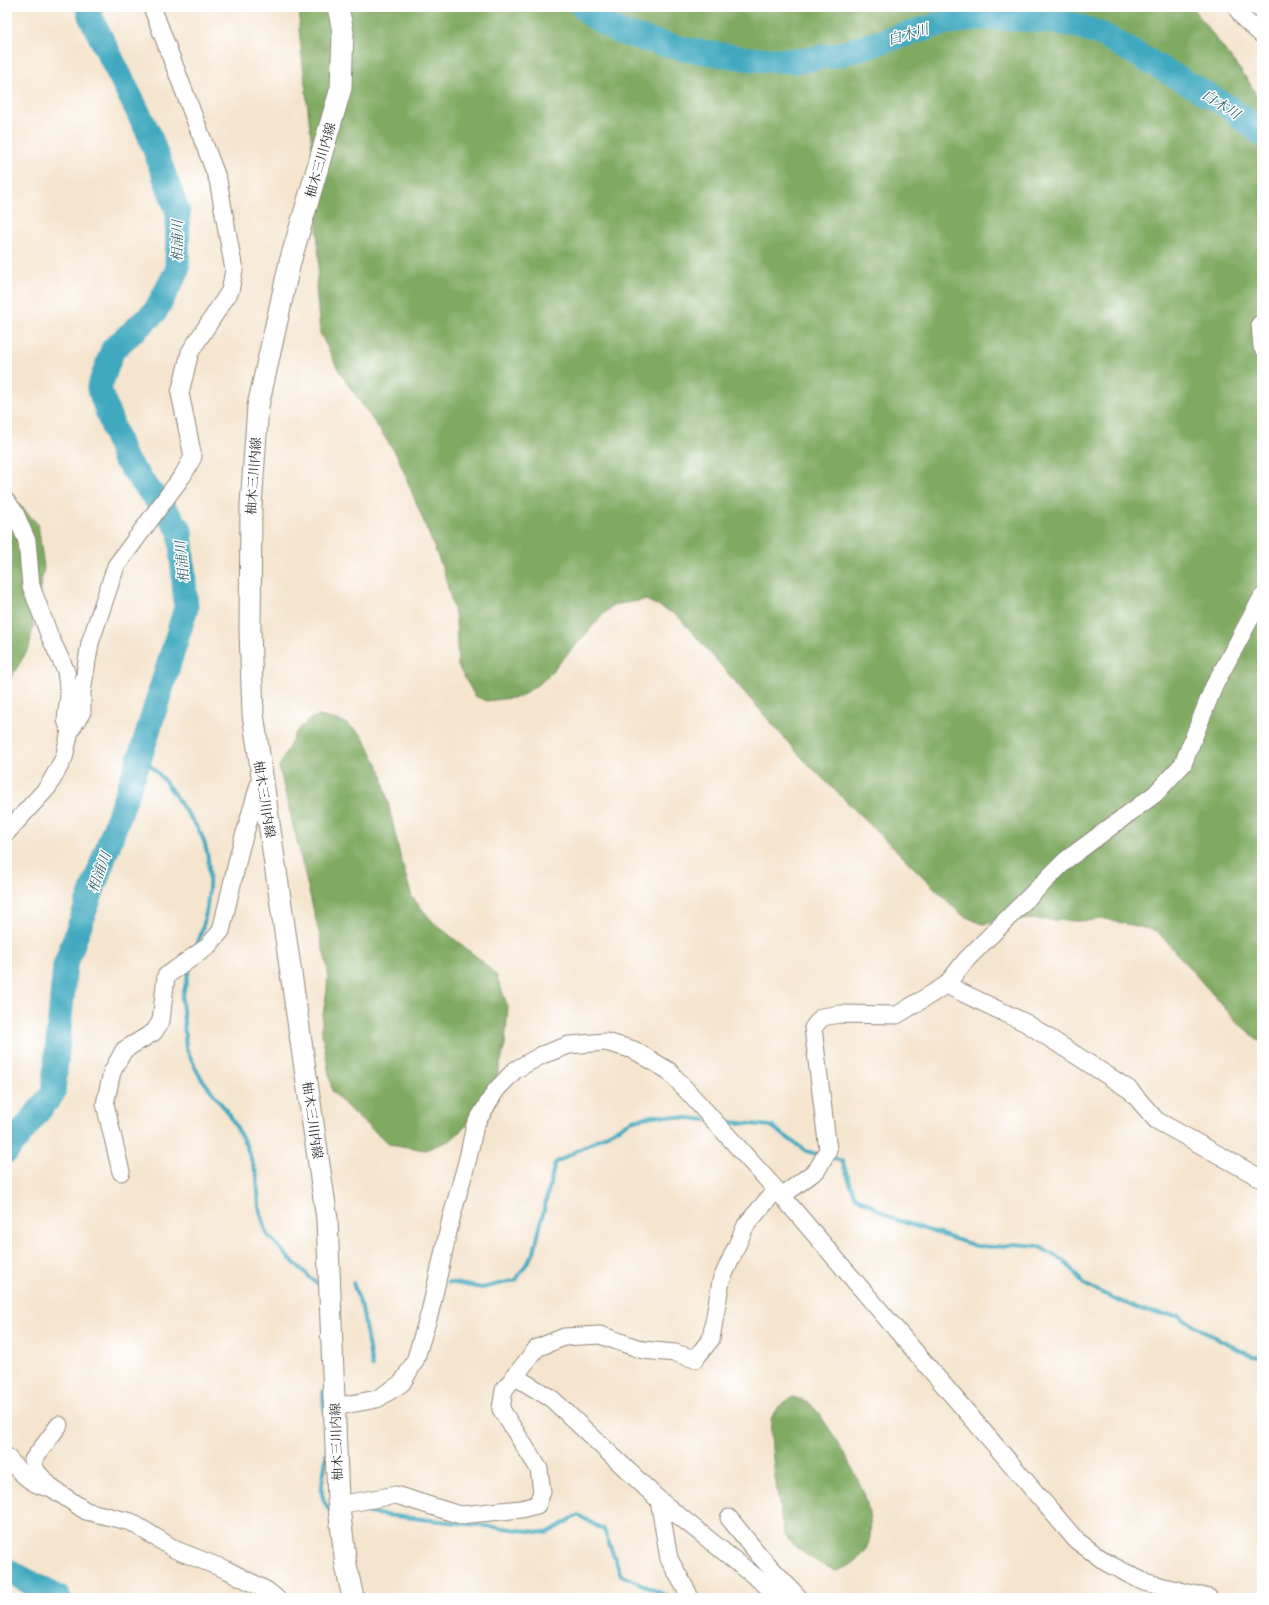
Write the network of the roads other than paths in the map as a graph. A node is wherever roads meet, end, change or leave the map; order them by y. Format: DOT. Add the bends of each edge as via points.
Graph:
graph roads {
  1 [pos="152,7"];
  2 [pos="338,7"];
  3 [pos="1236,7"];
  4 [pos="1262,35"];
  5 [pos="1262,324"];
  6 [pos="1262,347"];
  7 [pos="7,502"];
  8 [pos="1262,597"];
  9 [pos="70,731"];
  10 [pos="262,776"];
  11 [pos="7,832"];
  12 [pos="946,985"];
  13 [pos="121,1172"];
  14 [pos="1262,1179"];
  15 [pos="779,1193"];
  16 [pos="514,1376"];
  17 [pos="334,1408"];
  18 [pos="59,1425"];
  19 [pos="7,1457"];
  20 [pos="53,1489"];
  21 [pos="659,1500"];
  22 [pos="338,1505"];
  23 [pos="730,1518"];
  24 [pos="276,1598"];
  25 [pos="353,1598"];
  26 [pos="688,1598"];
  27 [pos="782,1598"];
  28 [pos="799,1598"];
  29 [pos="1208,1598"];
  1 -- 9 [label="street" via="218,180 234,270 230,292 190,352 180,394 193,457 183,475 116,566 90,644 82,692 82,712"];
  2 -- 10 [label="main road, 柚木三川内線" via="344,32 341,88 290,262 258,406 251,505 250,631 252,714"];
  3 -- 4 [label="street" via="1245,20"];
  5 -- 6 [label="street"];
  7 -- 9 [label="street" via="15,513 26,541 31,586 50,638 66,671 70,696 66,720"];
  8 -- 12 [label="street" via="1214,686 1183,764 1154,794 1066,860 966,960"];
  9 -- 11 [label="street" via="64,758 48,787"];
  10 -- 13 [label="street" via="240,850 221,931 206,947 166,976 161,1021 154,1032 124,1050 112,1072 105,1104"];
  10 -- 17 [label="main road, 柚木三川内線" via="327,1219"];
  12 -- 14 [label="street" via="1026,1023 1130,1090 1156,1120"];
  12 -- 15 [label="street" via="897,1014 840,1014 822,1017 813,1028 828,1150 817,1170"];
  15 -- 16 [label="street" via="746,1225 721,1281 711,1339 695,1359 675,1353 643,1350 600,1336 564,1337 537,1348"];
  15 -- 17 [label="street" via="669,1071 634,1050 606,1042 569,1045 542,1055 515,1070 496,1090 475,1125 450,1219 430,1312 415,1361 402,1383 377,1399"];
  15 -- 29 [label="street" via="1076,1540 1107,1562 1144,1582"];
  16 -- 21 [label="street" via="552,1399"];
  16 -- 22 [label="street" via="504,1390 501,1409 539,1469 542,1492 537,1505 460,1515 396,1495"];
  17 -- 22 [label="main road, 柚木三川内線"];
  18 -- 20 [label="street" via="33,1460 36,1471"];
  19 -- 20 [label="street" via="37,1485"];
  20 -- 24 [label="street" via="86,1511 131,1522 176,1550 227,1570"];
  21 -- 26 [label="street" via="669,1559 688,1593"];
  21 -- 27 [label="street"];
  22 -- 25 [label="main road, 柚木三川内線"];
  23 -- 28 [label="street" via="759,1555"];
}
